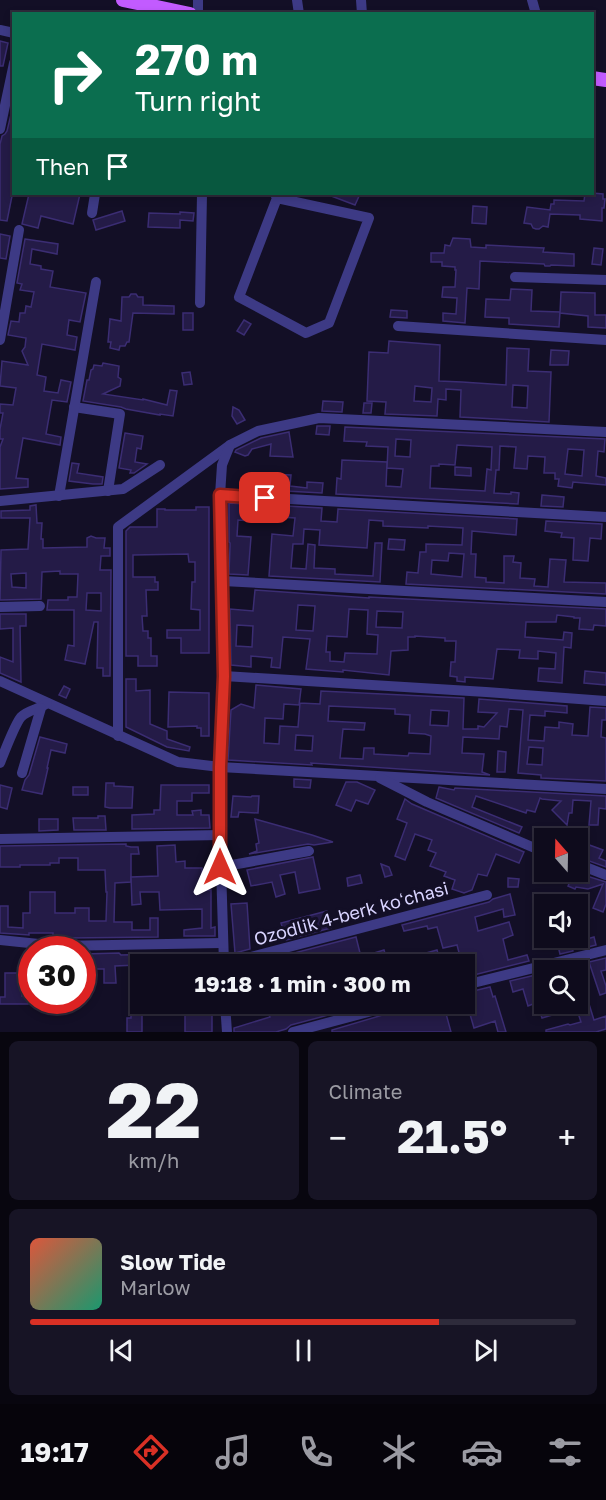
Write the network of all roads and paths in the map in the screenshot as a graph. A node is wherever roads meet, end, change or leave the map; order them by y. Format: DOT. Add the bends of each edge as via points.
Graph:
graph roads {
  1 [pos="123,0"];
  2 [pos="180,12"];
  3 [pos="12,72"];
  4 [pos="0,129"];
  5 [pos="95,195"];
  6 [pos="202,195"];
  7 [pos="276,196"];
  8 [pos="92,213"];
  9 [pos="19,230"];
  10 [pos="515,277"];
  11 [pos="606,280"];
  12 [pos="96,282"];
  13 [pos="200,303"];
  14 [pos="398,326"];
  15 [pos="0,340"];
  16 [pos="606,340"];
  17 [pos="74,407"];
  18 [pos="606,432"];
  19 [pos="230,445"];
  20 [pos="160,465"];
  21 [pos="108,491"];
  22 [pos="220,495"];
  23 [pos="58,496"];
  24 [pos="0,501"];
  25 [pos="606,517"];
  26 [pos="223,581"];
  27 [pos="606,602"];
  28 [pos="40,606"];
  29 [pos="0,607"];
  30 [pos="224,676"];
  31 [pos="0,681"];
  32 [pos="606,701"];
  33 [pos="44,706"];
  34 [pos="118,736"];
  35 [pos="0,763"];
  36 [pos="220,767"];
  37 [pos="22,773"];
  38 [pos="377,776"];
  39 [pos="606,789"];
  40 [pos="220,835"];
  41 [pos="0,839"];
  42 [pos="534,848"];
  43 [pos="309,851"];
  44 [pos="220,867"];
  45 [pos="588,868"];
  46 [pos="606,875"];
  47 [pos="486,895"];
  48 [pos="0,940"];
  49 [pos="222,943"];
  50 [pos="606,950"];
  51 [pos="223,954"];
  52 [pos="262,954"];
  53 [pos="475,983"];
  54 [pos="226,1014"];
  55 [pos="361,1014"];
  56 [pos="227,1032"];
  57 [pos="293,1032"];
  1 -- 2 [label="main road"];
  3 -- 4 [label="street"];
  5 -- 8 [label="street"];
  6 -- 13 [label="street"];
  7 -- 7 [label="street" via="239,297 306,333 329,324 369,218"];
  9 -- 15 [label="street"];
  10 -- 11 [label="street"];
  12 -- 17 [label="street"];
  14 -- 16 [label="street"];
  17 -- 21 [label="street" via="120,414"];
  17 -- 23 [label="street"];
  18 -- 19 [label="street" via="320,418 258,431"];
  19 -- 22 [label="street" via="222,465"];
  19 -- 34 [label="street" via="118,527"];
  20 -- 21 [label="street" via="123,489"];
  21 -- 23 [label="street"];
  22 -- 25 [label="street"];
  22 -- 26 [label="street"];
  23 -- 24 [label="street"];
  26 -- 27 [label="street"];
  26 -- 30 [label="street"];
  28 -- 29 [label="street"];
  30 -- 32 [label="street"];
  30 -- 36 [label="street"];
  31 -- 33 [label="street"];
  33 -- 34 [label="street"];
  33 -- 35 [label="street" via="20,718"];
  33 -- 37 [label="street"];
  34 -- 36 [label="street" via="178,762"];
  36 -- 38 [label="street"];
  36 -- 40 [label="street"];
  38 -- 39 [label="street"];
  38 -- 42 [label="street" via="426,802"];
  40 -- 41 [label="street"];
  40 -- 44 [label="street"];
  43 -- 44 [label="street"];
  44 -- 49 [label="street"];
  45 -- 46 [label="street"];
  47 -- 52 [label="street, Ozodlik 4-berk koʻchasi"];
  48 -- 49 [label="street" via="58,946"];
  49 -- 51 [label="street"];
  50 -- 53 [label="street"];
  54 -- 56 [label="street"];
  55 -- 57 [label="street"];
}
